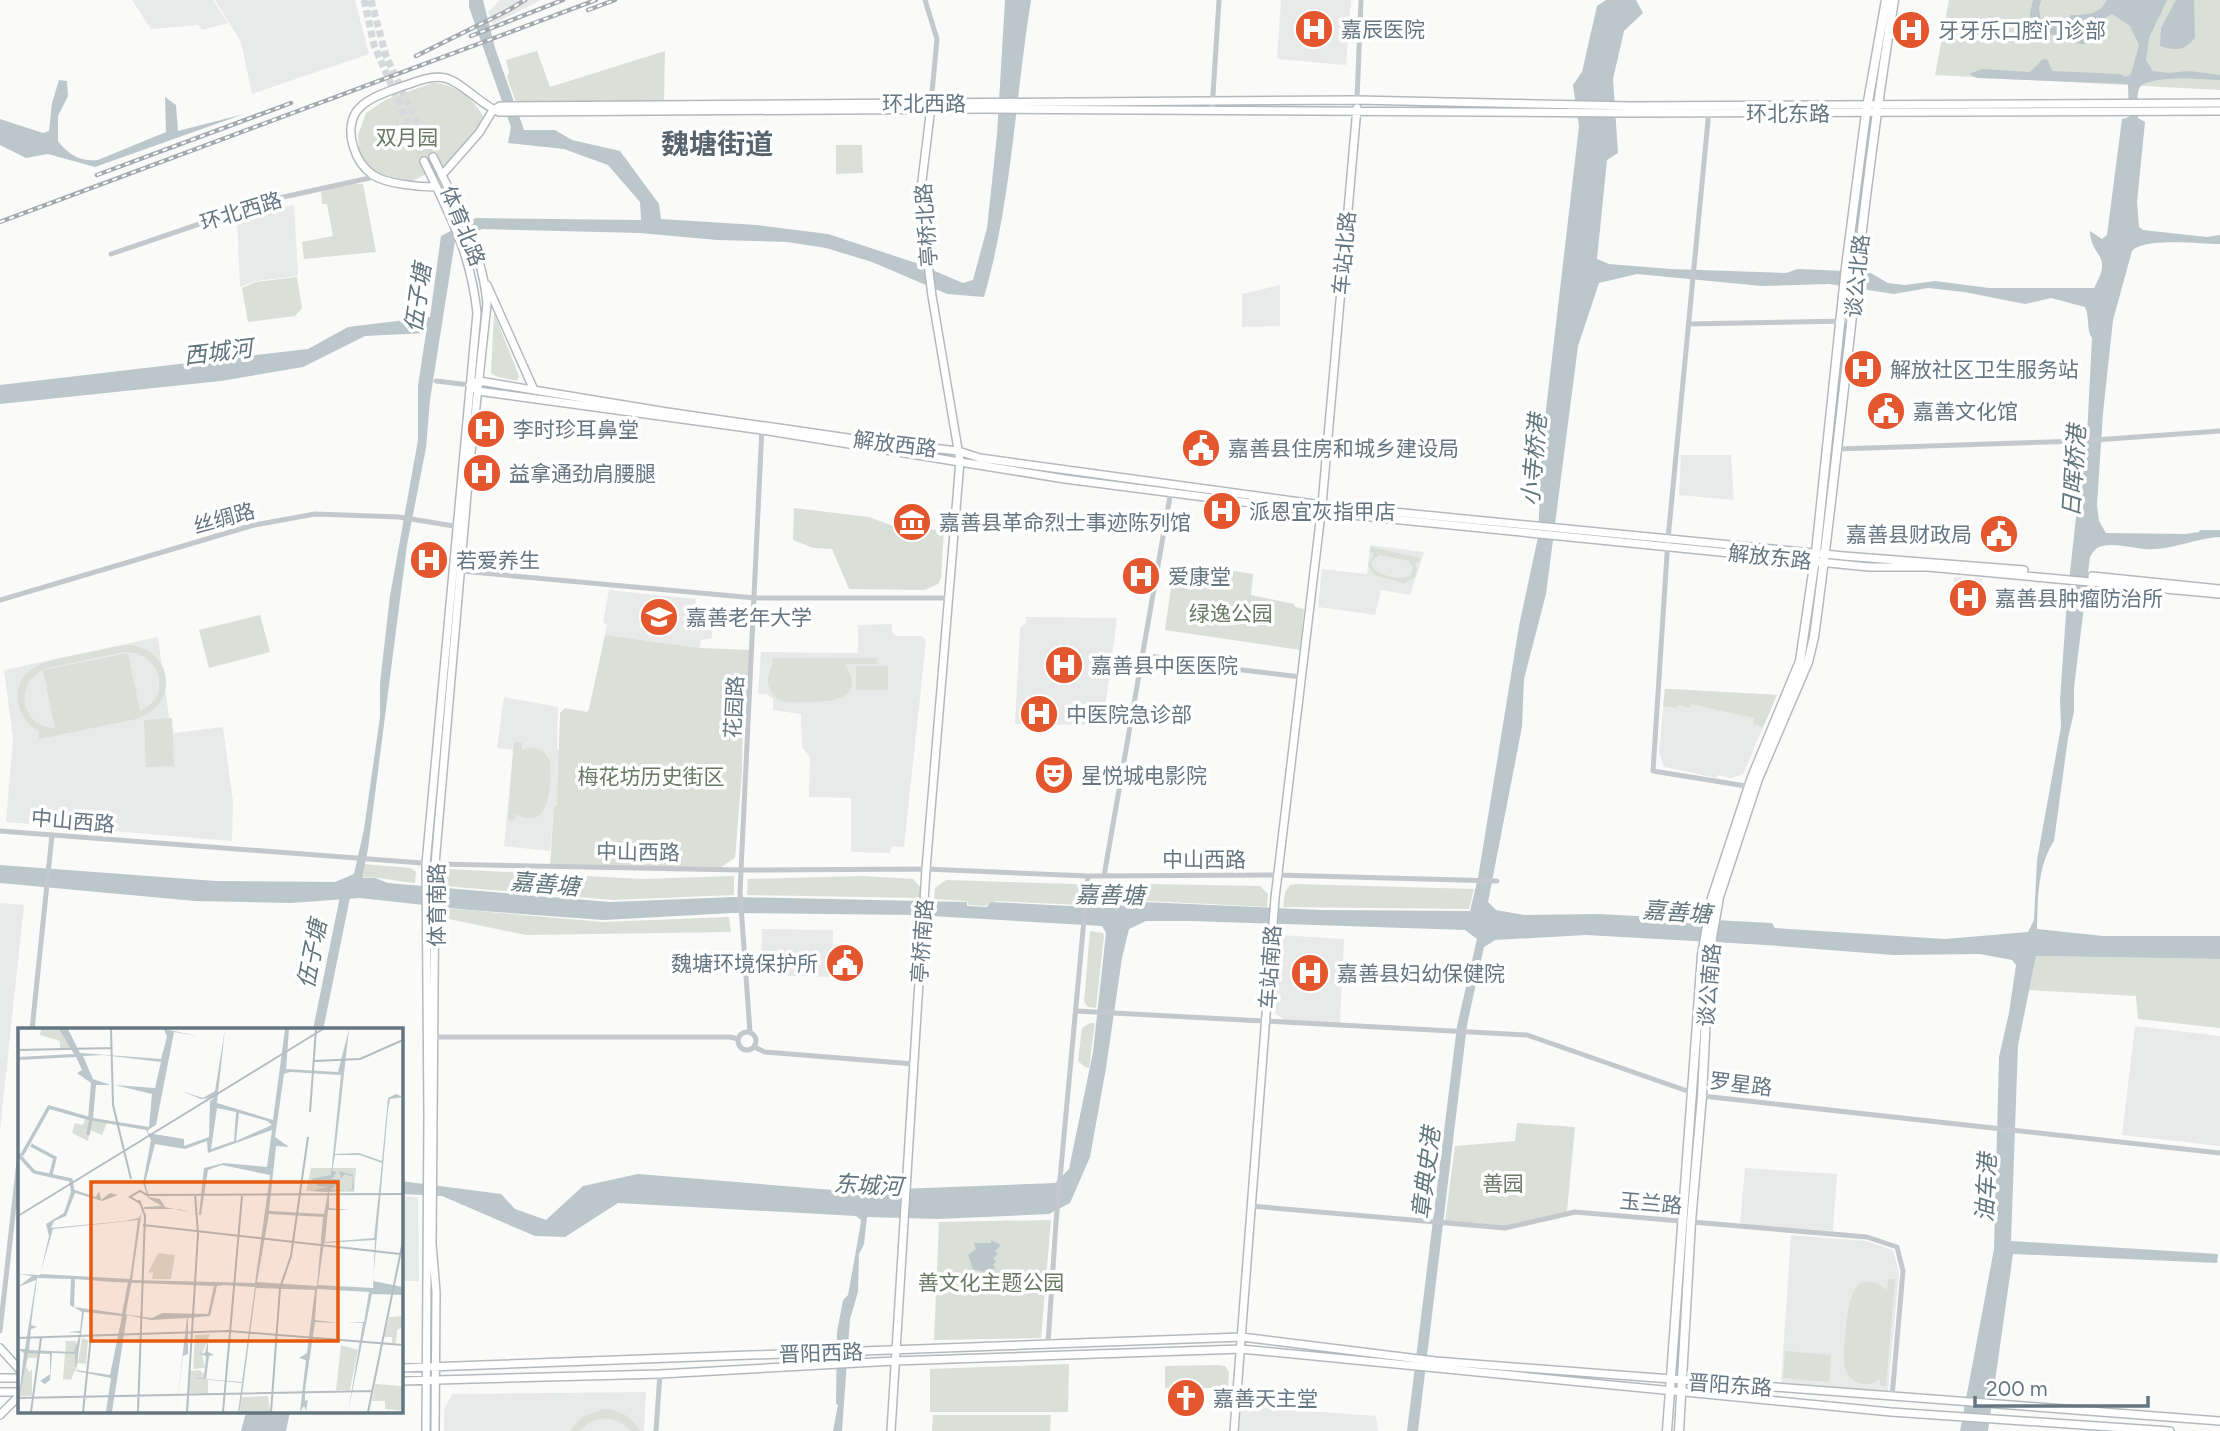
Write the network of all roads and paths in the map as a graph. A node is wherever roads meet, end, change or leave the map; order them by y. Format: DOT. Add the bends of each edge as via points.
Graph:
graph roads {
  1 [pos="925,0"];
  2 [pos="1219,0"];
  3 [pos="1362,0"];
  4 [pos="1886,0"];
  5 [pos="1894,0"];
  6 [pos="1357,100"];
  7 [pos="1212,102"];
  8 [pos="2220,103"];
  9 [pos="931,106"];
  10 [pos="1028,107"];
  11 [pos="1561,107"];
  12 [pos="2143,107"];
  13 [pos="1709,109"];
  14 [pos="1871,109"];
  15 [pos="497,110"];
  16 [pos="1212,110"];
  17 [pos="1356,111"];
  18 [pos="2220,111"];
  19 [pos="433,157"];
  20 [pos="424,161"];
  21 [pos="442,175"];
  22 [pos="374,177"];
  23 [pos="436,187"];
  24 [pos="111,254"];
  25 [pos="482,274"];
  26 [pos="1841,320"];
  27 [pos="1852,321"];
  28 [pos="1689,324"];
  29 [pos="436,381"];
  30 [pos="479,381"];
  31 [pos="470,385"];
  32 [pos="534,390"];
  33 [pos="478,391"];
  34 [pos="762,428"];
  35 [pos="2220,431"];
  36 [pos="1838,449"];
  37 [pos="957,451"];
  38 [pos="960,461"];
  39 [pos="1171,489"];
  40 [pos="1322,509"];
  41 [pos="460,527"];
  42 [pos="1667,542"];
  43 [pos="1816,552"];
  44 [pos="1826,553"];
  45 [pos="1819,562"];
  46 [pos="460,571"];
  47 [pos="2055,575"];
  48 [pos="2102,579"];
  49 [pos="2220,589"];
  50 [pos="2220,594"];
  51 [pos="755,598"];
  52 [pos="949,598"];
  53 [pos="0,600"];
  54 [pos="1143,654"];
  55 [pos="1301,677"];
  56 [pos="1752,787"];
  57 [pos="0,831"];
  58 [pos="52,835"];
  59 [pos="430,864"];
  60 [pos="926,869"];
  61 [pos="741,870"];
  62 [pos="1277,875"];
  63 [pos="1088,876"];
  64 [pos="1104,876"];
  65 [pos="1497,881"];
  66 [pos="1076,1011"];
  67 [pos="1266,1022"];
  68 [pos="33,1028"];
  69 [pos="750,1032"];
  70 [pos="431,1037"];
  71 [pos="738,1039"];
  72 [pos="754,1047"];
  73 [pos="914,1064"];
  74 [pos="1697,1095"];
  75 [pos="2220,1153"];
  76 [pos="18,1172"];
  77 [pos="1251,1206"];
  78 [pos="429,1215"];
  79 [pos="1686,1222"];
  80 [pos="0,1331"];
  81 [pos="1242,1337"];
  82 [pos="1048,1344"];
  83 [pos="0,1348"];
  84 [pos="1241,1349"];
  85 [pos="895,1350"];
  86 [pos="894,1361"];
  87 [pos="1406,1362"];
  88 [pos="1434,1365"];
  89 [pos="427,1367"];
  90 [pos="437,1367"];
  91 [pos="18,1368"];
  92 [pos="402,1368"];
  93 [pos="660,1374"];
  94 [pos="0,1378"];
  95 [pos="18,1378"];
  96 [pos="435,1380"];
  97 [pos="1671,1380"];
  98 [pos="402,1381"];
  99 [pos="426,1381"];
  100 [pos="1682,1381"];
  101 [pos="1670,1391"];
  102 [pos="0,1392"];
  103 [pos="1681,1392"];
  104 [pos="18,1394"];
  105 [pos="18,1395"];
  106 [pos="1892,1397"];
  107 [pos="0,1415"];
  108 [pos="2220,1421"];
  109 [pos="426,1431"];
  110 [pos="435,1431"];
  111 [pos="656,1431"];
  112 [pos="891,1431"];
  113 [pos="1234,1431"];
  114 [pos="1667,1431"];
  115 [pos="1678,1431"];
  116 [pos="2170,1431"];
  1 -- 9 [label="street, 亭桥北路" via="937,39"];
  2 -- 7 [label="street"];
  3 -- 6 [label="street, 车站北路"];
  4 -- 14 [label="main road, 谈公北路"];
  5 -- 14 [label="main road, 谈公北路"];
  6 -- 7 [label="main road, 环北西路"];
  6 -- 11 [label="main road, 环北东路"];
  6 -- 17 [label="main road, 车站北路"];
  7 -- 10 [label="main road, 环北西路"];
  7 -- 16 [label="street"];
  8 -- 12 [label="main road, 环北东路"];
  9 -- 10 [label="main road, 环北西路"];
  9 -- 15 [label="main road, 环北西路"];
  9 -- 37 [label="main road, 亭桥北路" via="920,197"];
  10 -- 16 [label="main road, 环北西路"];
  11 -- 13 [label="main road, 环北东路"];
  11 -- 17 [label="main road, 环北东路"];
  12 -- 14 [label="main road, 环北东路"];
  12 -- 18 [label="main road, 环北东路"];
  13 -- 14 [label="main road, 环北东路"];
  13 -- 28 [label="street"];
  14 -- 26 [label="main road, 谈公北路"];
  14 -- 27 [label="main road, 谈公北路"];
  15 -- 21 [label="main road"];
  15 -- 22 [label="main road" via="449,79 435,77 374,98 355,113 352,131 359,161"];
  16 -- 17 [label="main road, 环北西路"];
  17 -- 40 [label="main road, 车站北路"];
  19 -- 21 [label="main road, 体育北路"];
  20 -- 23 [label="main road, 体育北路"];
  21 -- 25 [label="main road, 体育北路"];
  22 -- 23 [label="main road, 环北西路"];
  22 -- 24 [label="street, 环北西路" via="270,200"];
  23 -- 31 [label="main road, 体育北路" via="464,247 474,285 477,313"];
  25 -- 30 [label="main road, 体育北路" via="487,304"];
  25 -- 32 [label="main road"];
  26 -- 27 [label="street"];
  26 -- 28 [label="street"];
  26 -- 43 [label="main road, 谈公北路"];
  27 -- 36 [label="main road, 谈公北路"];
  28 -- 42 [label="street"];
  29 -- 31 [label="street"];
  30 -- 31 [label="main road"];
  30 -- 32 [label="main road, 解放西路"];
  30 -- 33 [label="main road, 体育南路"];
  31 -- 33 [label="main road, 解放西路"];
  31 -- 41 [label="main road, 体育南路"];
  32 -- 34 [label="main road, 解放西路"];
  33 -- 34 [label="main road, 解放西路"];
  33 -- 41 [label="main road, 体育南路"];
  34 -- 37 [label="main road, 解放西路"];
  34 -- 38 [label="main road, 解放西路"];
  34 -- 51 [label="street, 花园路"];
  35 -- 36 [label="street"];
  36 -- 44 [label="main road, 谈公北路"];
  37 -- 38 [label="main road, 亭桥南路"];
  37 -- 39 [label="main road, 解放西路"];
  38 -- 39 [label="main road, 解放西路"];
  38 -- 52 [label="main road, 亭桥南路"];
  39 -- 40 [label="main road, 解放西路"];
  39 -- 54 [label="street"];
  40 -- 42 [label="main road, 解放东路"];
  40 -- 55 [label="main road, 车站南路"];
  41 -- 46 [label="main road, 体育南路"];
  41 -- 53 [label="street, 丝绸路" via="399,517 315,514 254,525"];
  41 -- 59 [label="main road, 体育南路"];
  42 -- 43 [label="main road, 解放东路"];
  42 -- 45 [label="main road, 解放东路"];
  42 -- 56 [label="street" via="1654,771"];
  43 -- 44 [label="main road, 解放东路"];
  43 -- 45 [label="main road, 谈公南路"];
  44 -- 45 [label="main road, 谈公南路"];
  44 -- 47 [label="main road, 解放东路"];
  45 -- 47 [label="main road, 解放东路"];
  45 -- 56 [label="main road, 谈公南路" via="1808,662"];
  46 -- 51 [label="street"];
  46 -- 59 [label="main road, 体育南路"];
  47 -- 48 [label="main road, 解放东路"];
  48 -- 49 [label="main road, 解放东路"];
  48 -- 50 [label="main road, 解放东路"];
  51 -- 52 [label="street"];
  51 -- 61 [label="street, 花园路"];
  52 -- 60 [label="main road, 亭桥南路"];
  54 -- 55 [label="street"];
  54 -- 64 [label="street"];
  55 -- 62 [label="main road, 车站南路"];
  56 -- 74 [label="main road, 谈公南路" via="1716,897 1705,955"];
  57 -- 58 [label="street, 中山西路"];
  58 -- 59 [label="street, 中山西路"];
  58 -- 68 [label="street"];
  59 -- 61 [label="street, 中山西路"];
  59 -- 70 [label="main road, 体育南路"];
  60 -- 61 [label="street, 中山西路"];
  60 -- 63 [label="street, 中山西路"];
  60 -- 73 [label="main road, 亭桥南路"];
  61 -- 69 [label="street, 花园路"];
  62 -- 64 [label="street, 中山西路"];
  62 -- 65 [label="street, 中山西路"];
  62 -- 67 [label="main road, 车站南路"];
  63 -- 64 [label="street, 中山西路"];
  63 -- 66 [label="street"];
  66 -- 67 [label="street, 罗星路"];
  66 -- 82 [label="street"];
  67 -- 74 [label="street, 罗星路" via="1527,1035"];
  67 -- 77 [label="main road, 车站南路"];
  69 -- 71 [label="street" via="741,1033"];
  69 -- 72 [label="street" via="756,1039"];
  70 -- 71 [label="street"];
  70 -- 78 [label="main road, 体育南路"];
  71 -- 72 [label="street" via="743,1049"];
  72 -- 73 [label="street" via="765,1052"];
  73 -- 85 [label="main road, 亭桥南路"];
  74 -- 75 [label="street, 罗星路"];
  74 -- 79 [label="main road, 谈公南路"];
  76 -- 80 [label="street"];
  77 -- 79 [label="street, 玉兰路" via="1505,1228 1575,1212"];
  77 -- 81 [label="main road, 车站南路"];
  78 -- 89 [label="main road, 体育南路"];
  78 -- 90 [label="main road, 体育南路"];
  79 -- 97 [label="main road, 谈公南路"];
  79 -- 100 [label="main road, 谈公南路"];
  79 -- 106 [label="street, 玉兰路" via="1867,1237 1897,1247 1903,1272"];
  81 -- 82 [label="main road, 晋阳西路"];
  81 -- 84 [label="main road, 车站南路"];
  81 -- 87 [label="main road, 晋阳东路"];
  82 -- 85 [label="main road, 晋阳西路"];
  83 -- 91 [label="main road"];
  84 -- 86 [label="main road, 晋阳西路"];
  84 -- 87 [label="main road, 晋阳东路"];
  84 -- 113 [label="main road, 车站南路"];
  85 -- 86 [label="main road, 亭桥南路"];
  85 -- 90 [label="main road, 晋阳西路"];
  86 -- 93 [label="main road, 晋阳西路"];
  86 -- 112 [label="main road, 亭桥南路"];
  87 -- 88 [label="main road, 晋阳东路"];
  88 -- 97 [label="main road, 晋阳东路"];
  88 -- 101 [label="main road, 晋阳东路"];
  89 -- 90 [label="main road, 晋阳西路"];
  89 -- 92 [label="main road, 晋阳西路"];
  89 -- 99 [label="main road, 体育南路"];
  90 -- 96 [label="main road, 体育南路"];
  93 -- 96 [label="main road, 晋阳西路"];
  93 -- 111 [label="street"];
  94 -- 95 [label="main road"];
  96 -- 99 [label="main road, 晋阳西路"];
  96 -- 110 [label="main road, 体育南路"];
  97 -- 100 [label="main road, 晋阳东路"];
  97 -- 101 [label="main road, 谈公南路"];
  98 -- 99 [label="main road, 晋阳西路"];
  99 -- 109 [label="main road, 体育南路"];
  100 -- 103 [label="main road, 谈公南路"];
  100 -- 106 [label="main road, 晋阳东路"];
  101 -- 103 [label="main road, 晋阳东路"];
  101 -- 114 [label="main road, 谈公南路"];
  102 -- 104 [label="main road"];
  103 -- 115 [label="main road, 谈公南路"];
  103 -- 116 [label="main road, 晋阳东路"];
  105 -- 107 [label="main road"];
  106 -- 108 [label="main road, 晋阳东路"];
}
